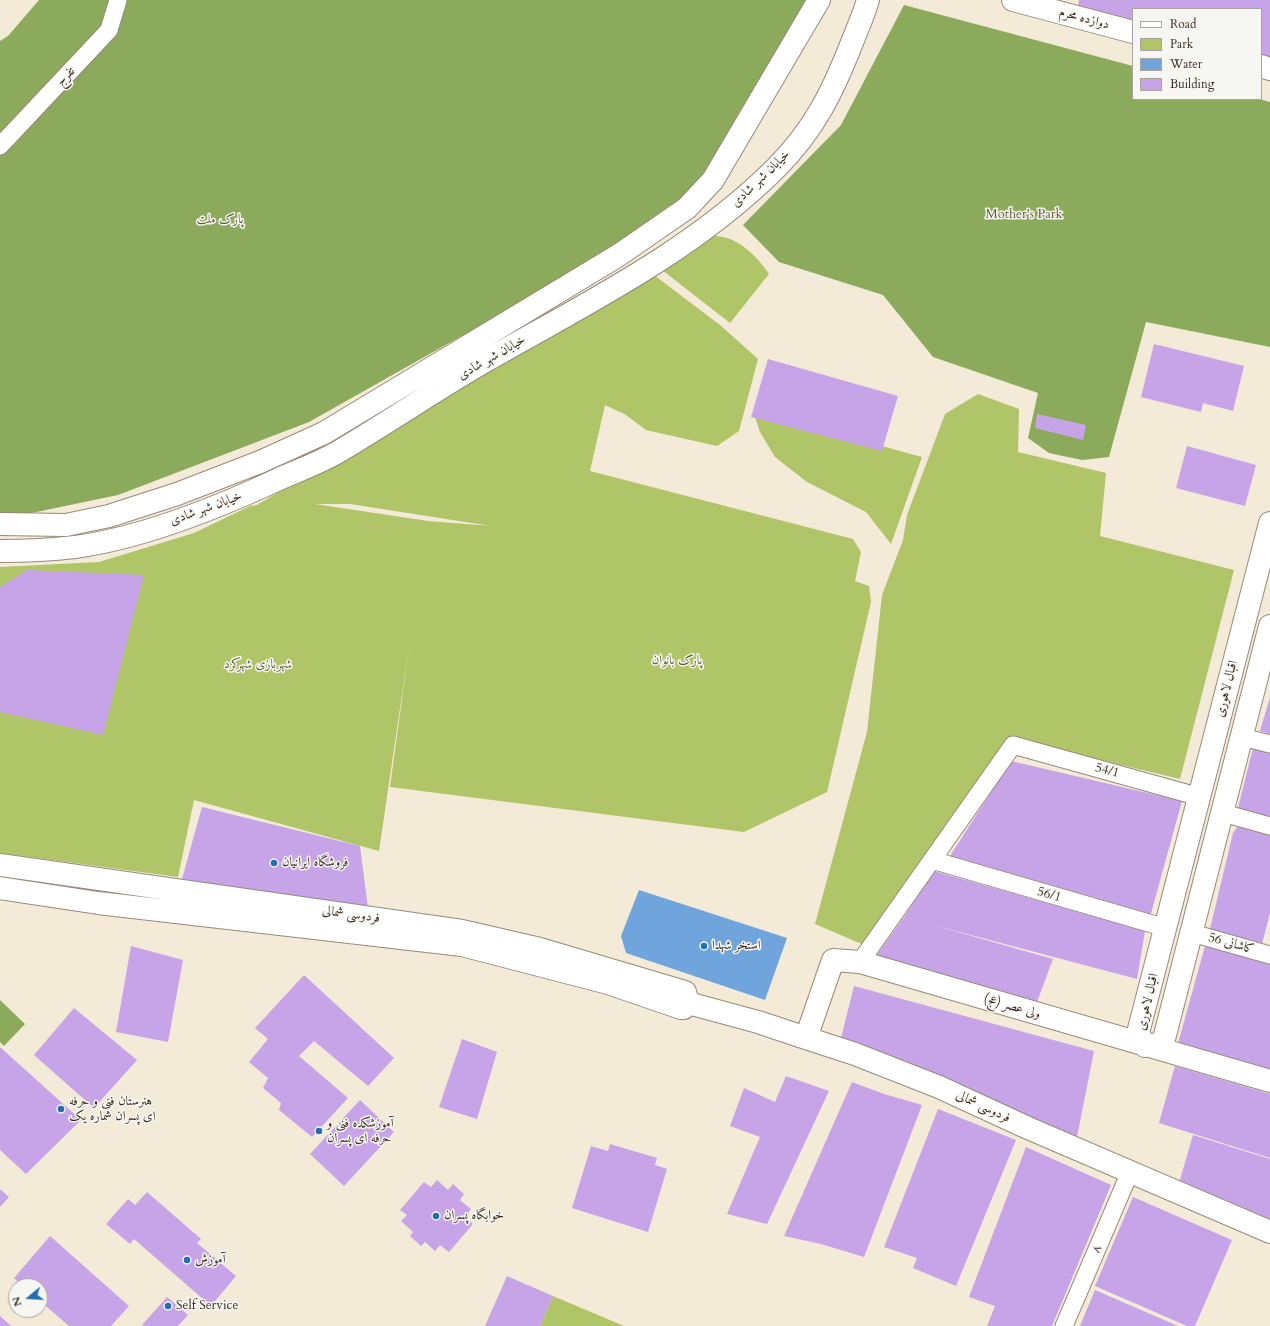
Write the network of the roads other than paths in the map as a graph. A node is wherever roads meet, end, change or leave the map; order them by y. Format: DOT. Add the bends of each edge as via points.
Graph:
graph roads {
  1 [pos="118,0"];
  2 [pos="819,0"];
  3 [pos="871,0"];
  4 [pos="1013,0"];
  5 [pos="1132,32"];
  6 [pos="0,146"];
  7 [pos="1270,523"];
  8 [pos="0,524"];
  9 [pos="0,551"];
  10 [pos="1270,626"];
  11 [pos="1266,659"];
  12 [pos="1242,737"];
  13 [pos="1270,744"];
  14 [pos="1200,797"];
  15 [pos="1223,813"];
  16 [pos="1270,826"];
  17 [pos="932,860"];
  18 [pos="0,865"];
  19 [pos="0,888"];
  20 [pos="1166,928"];
  21 [pos="1192,933"];
  22 [pos="1270,955"];
  23 [pos="860,962"];
  24 [pos="688,1003"];
  25 [pos="806,1038"];
  26 [pos="1145,1046"];
  27 [pos="1270,1081"];
  28 [pos="1130,1172"];
  29 [pos="1270,1232"];
  30 [pos="1064,1326"];
  1 -- 6 [label="street, تفرج" via="109,30"];
  2 -- 8 [label="main road, خیابان شهر شادی" via="713,180 687,208 618,255 324,433 260,462 177,494 109,516 66,525"];
  3 -- 9 [label="main road, خیابان شهر شادی" via="825,105 803,138 776,168 719,218 692,239 630,279 473,368 335,454 254,491 188,517 118,538 76,547"];
  4 -- 5 [label="main road, دوازده محرم"];
  7 -- 14 [label="main road, اقبال لاهوری"];
  10 -- 11 [label="main road, اقبال لاهوری"];
  11 -- 12 [label="main road, اقبال لاهوری"];
  12 -- 13 [label="street"];
  12 -- 15 [label="main road, اقبال لاهوری"];
  14 -- 17 [label="street, 54/1" via="1013,745"];
  14 -- 20 [label="main road, اقبال لاهوری"];
  15 -- 16 [label="street"];
  15 -- 21 [label="main road, اقبال لاهوری"];
  17 -- 20 [label="street, 56/1"];
  17 -- 23 [label="street"];
  18 -- 24 [label="main road, فردوسی شمالی" via="462,931 540,949 685,992"];
  19 -- 24 [label="main road, فردوسی شمالی" via="98,903 462,945 600,981 681,1008"];
  20 -- 26 [label="main road, اقبال لاهوری" via="1138,1033"];
  21 -- 22 [label="street, کاشانی 56"];
  21 -- 26 [label="main road, اقبال لاهوری" via="1163,1043"];
  23 -- 25 [label="main road, ولی عصر (عج)" via="833,960"];
  23 -- 26 [label="main road, ولی عصر (عج)"];
  24 -- 25 [label="main road, فردوسی شمالی"];
  25 -- 28 [label="main road, فردوسی شمالی" via="939,1087"];
  26 -- 27 [label="main road, ولی عصر (عج)"];
  28 -- 29 [label="main road, فردوسی شمالی"];
  28 -- 30 [label="street, ۸"];
}
